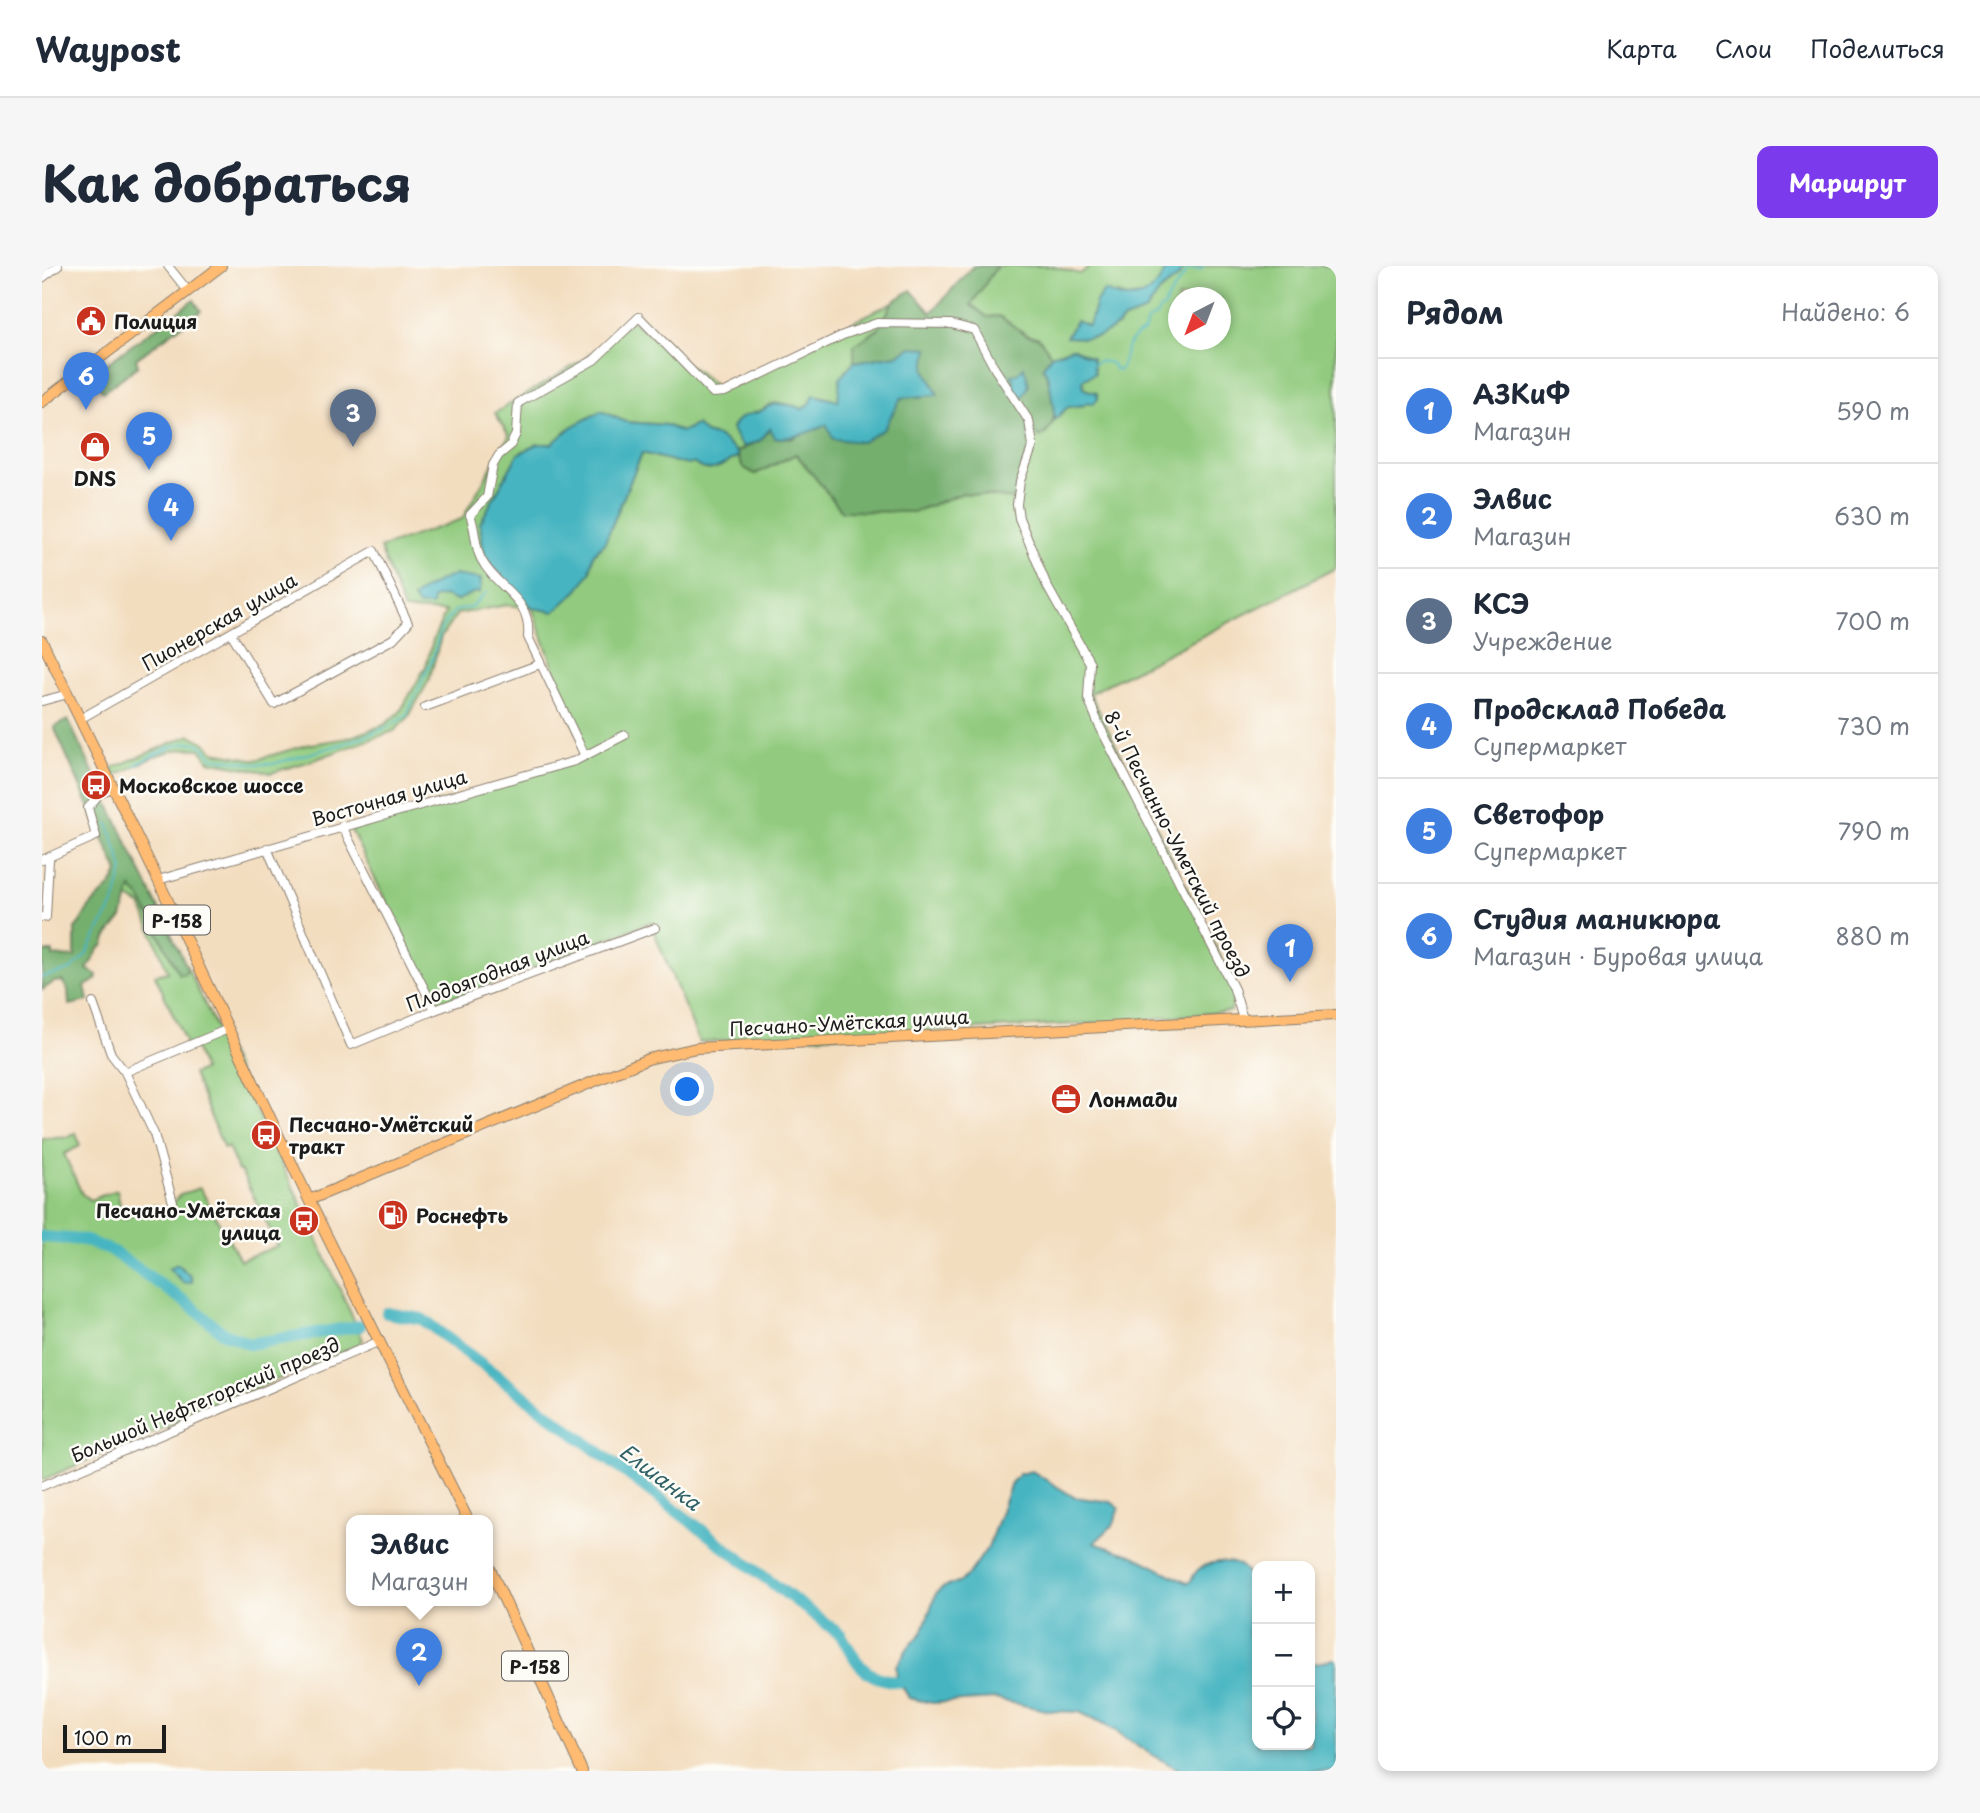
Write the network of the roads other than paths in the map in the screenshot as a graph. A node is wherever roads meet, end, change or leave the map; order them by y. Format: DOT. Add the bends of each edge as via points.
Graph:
graph roads {
  1 [pos="58,266"];
  2 [pos="168,266"];
  3 [pos="221,266"];
  4 [pos="42,278"];
  5 [pos="188,291"];
  6 [pos="43,400"];
  7 [pos="230,633"];
  8 [pos="42,641"];
  9 [pos="540,664"];
  10 [pos="68,694"];
  11 [pos="42,701"];
  12 [pos="425,707"];
  13 [pos="80,719"];
  14 [pos="625,735"];
  15 [pos="585,756"];
  16 [pos="113,787"];
  17 [pos="342,826"];
  18 [pos="267,848"];
  19 [pos="45,859"];
  20 [pos="158,880"];
  21 [pos="44,917"];
  22 [pos="655,928"];
  23 [pos="93,1003"];
  24 [pos="435,1010"];
  25 [pos="1336,1015"];
  26 [pos="1243,1018"];
  27 [pos="228,1029"];
  28 [pos="125,1072"];
  29 [pos="309,1200"];
  30 [pos="174,1206"];
  31 [pos="378,1337"];
  32 [pos="42,1486"];
  33 [pos="466,1515"];
  34 [pos="493,1575"];
  35 [pos="582,1771"];
  1 -- 4 [label="street"];
  2 -- 5 [label="street"];
  3 -- 5 [label="main road"];
  5 -- 6 [label="main road"];
  7 -- 7 [label="street, Пионерская улица" via="374,551 408,623 393,639 274,704"];
  7 -- 13 [label="street, Пионерская улица"];
  8 -- 10 [label="main road, Р-158"];
  9 -- 12 [label="street"];
  9 -- 15 [label="street"];
  9 -- 26 [label="street, 8-й Песчанно-Уметский проезд" via="527,637 529,622 524,608 482,560 470,515 487,497 493,465 516,433 518,403 594,360 639,317 713,393 725,392 877,323 951,324 974,330 1029,421 1033,445 1018,491 1019,518 1047,586 1090,663 1088,698 1234,989"];
  10 -- 11 [label="street"];
  10 -- 13 [label="main road, Р-158"];
  13 -- 16 [label="main road, Р-158"];
  14 -- 15 [label="street, Восточная улица"];
  15 -- 17 [label="street, Восточная улица"];
  16 -- 19 [label="street" via="99,794 88,808 96,836"];
  16 -- 20 [label="main road, Р-158"];
  17 -- 18 [label="street, Восточная улица"];
  17 -- 24 [label="street"];
  18 -- 20 [label="street, Восточная улица"];
  18 -- 24 [label="street, Плодоягодная улица" via="351,1045"];
  19 -- 21 [label="street"];
  20 -- 27 [label="main road, Р-158"];
  22 -- 24 [label="street, Плодоягодная улица"];
  23 -- 28 [label="street" via="111,1054"];
  25 -- 26 [label="main road, Песчано-Умётская улица"];
  26 -- 29 [label="main road, Песчано-Умётская улица" via="671,1052"];
  27 -- 28 [label="street"];
  27 -- 29 [label="main road, Р-158"];
  28 -- 30 [label="street" via="154,1134"];
  29 -- 31 [label="main road, Р-158"];
  31 -- 32 [label="street, Большой Нефтегорский проезд"];
  31 -- 33 [label="main road, Р-158"];
  34 -- 35 [label="main road, Р-158"];
}
